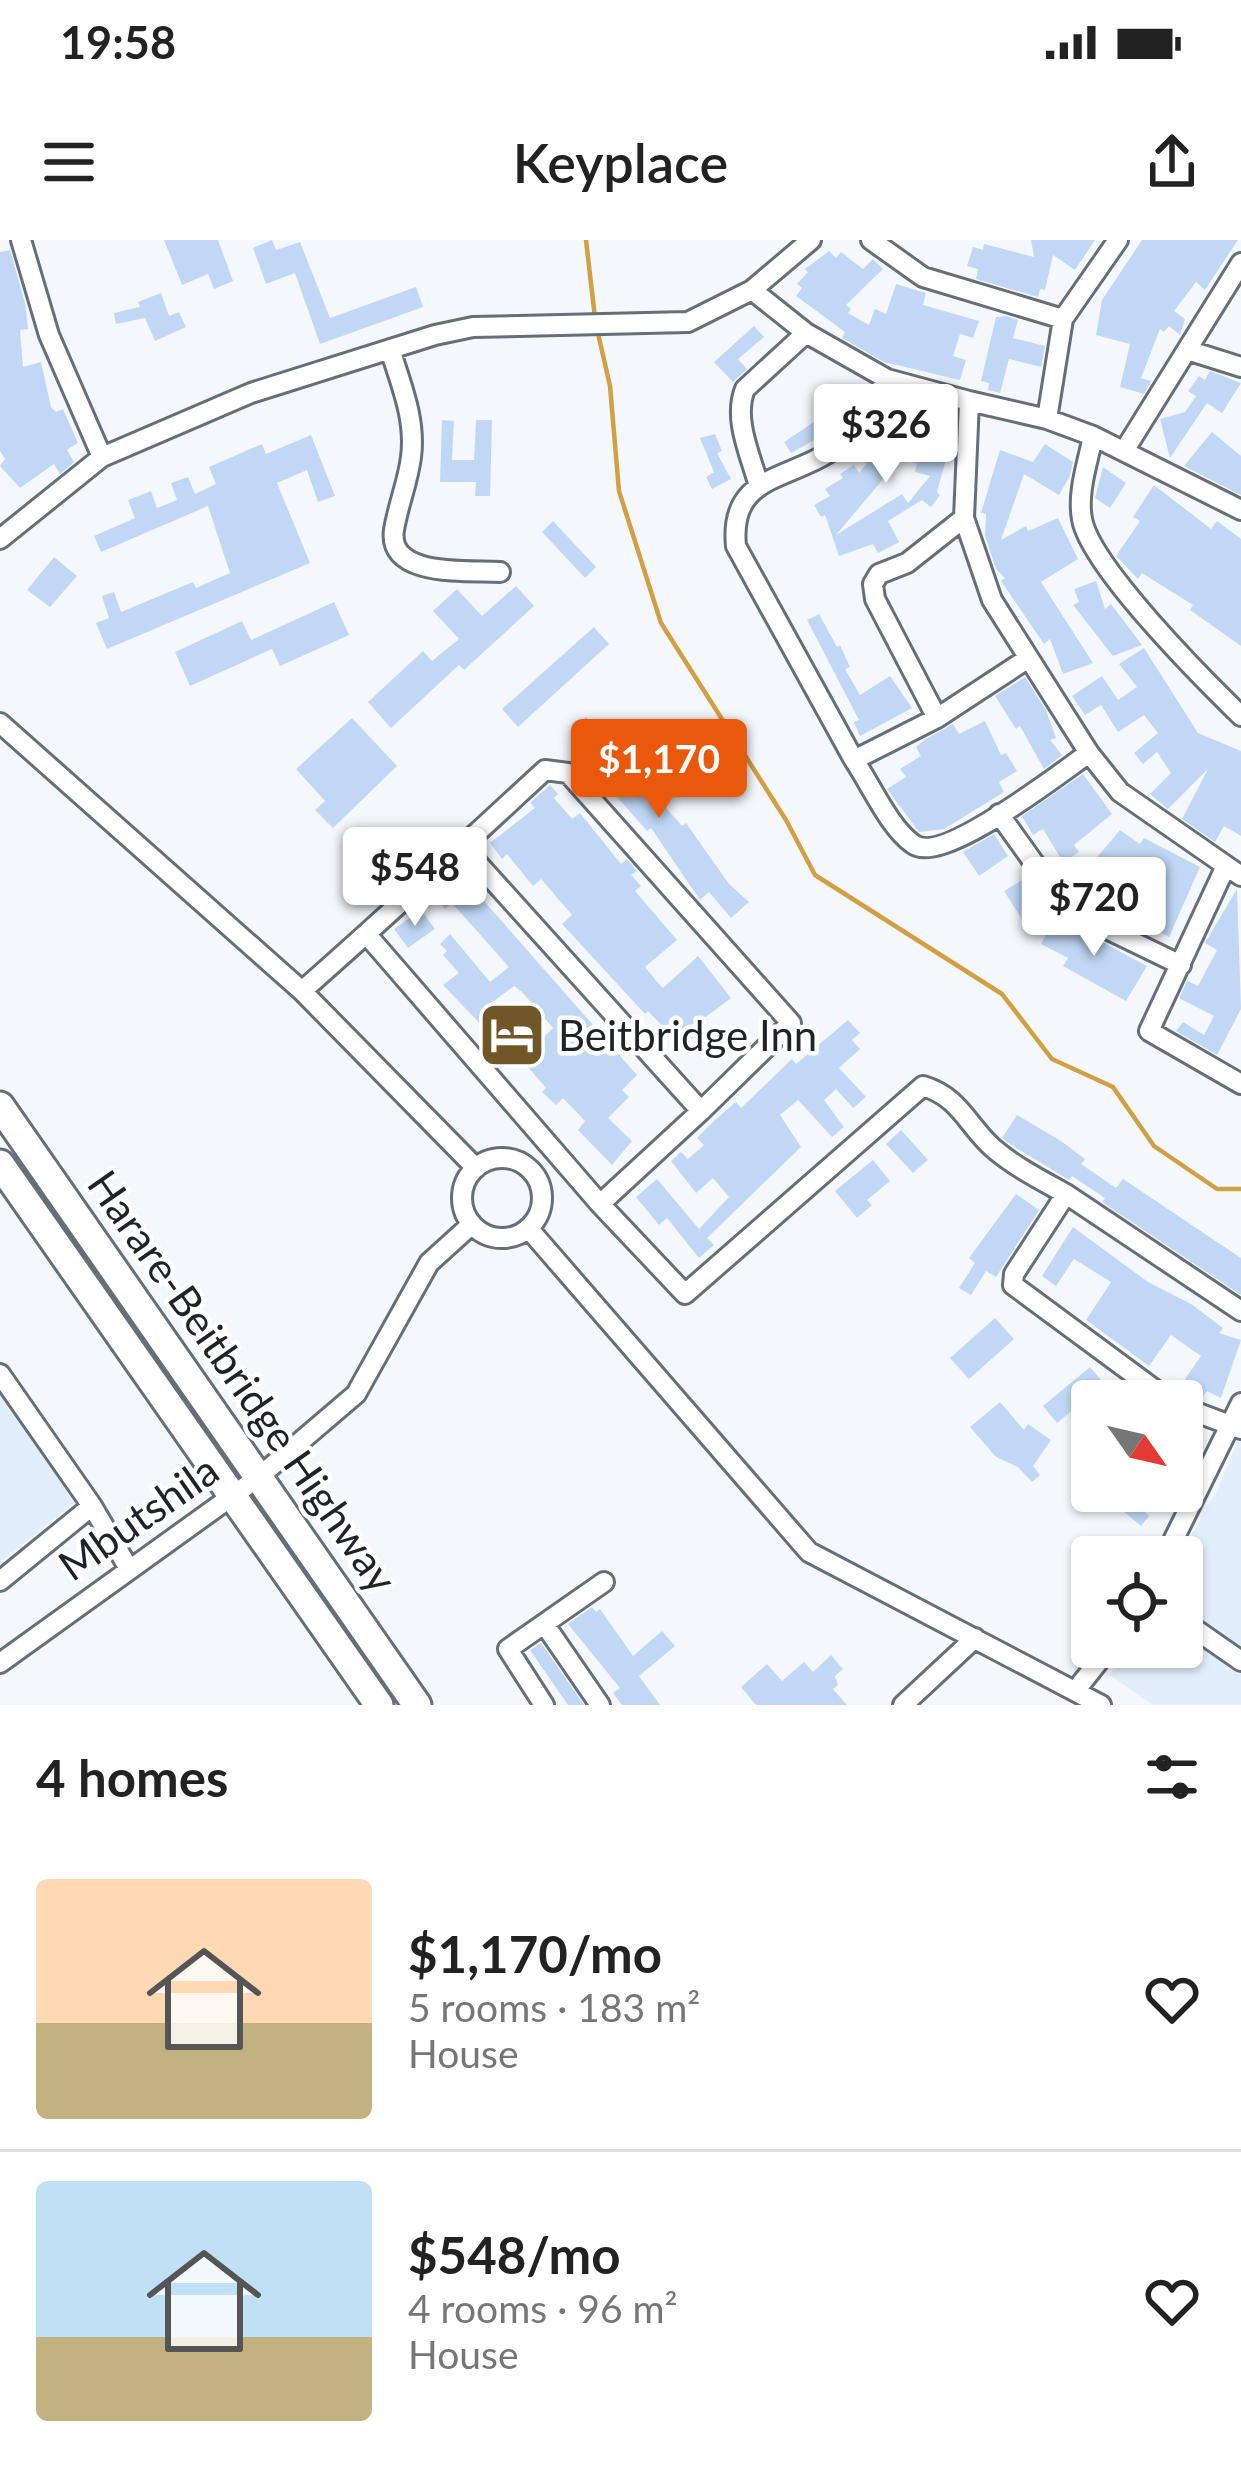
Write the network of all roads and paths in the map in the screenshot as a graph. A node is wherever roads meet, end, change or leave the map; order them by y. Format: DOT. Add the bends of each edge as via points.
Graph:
graph roads {
  1 [pos="21,240"];
  2 [pos="811,240"];
  3 [pos="872,240"];
  4 [pos="1118,240"];
  5 [pos="1241,263"];
  6 [pos="752,290"];
  7 [pos="1064,319"];
  8 [pos="806,333"];
  9 [pos="390,349"];
  10 [pos="1187,350"];
  11 [pos="1241,367"];
  12 [pos="887,379"];
  13 [pos="969,401"];
  14 [pos="1047,418"];
  15 [pos="1094,436"];
  16 [pos="1124,451"];
  17 [pos="102,457"];
  18 [pos="758,483"];
  19 [pos="0,509"];
  20 [pos="1241,510"];
  21 [pos="964,518"];
  22 [pos="6,534"];
  23 [pos="500,572"];
  24 [pos="1027,659"];
  25 [pos="1241,716"];
  26 [pos="937,718"];
  27 [pos="0,723"];
  28 [pos="1089,753"];
  29 [pos="854,760"];
  30 [pos="999,814"];
  31 [pos="462,846"];
  32 [pos="1233,872"];
  33 [pos="368,936"];
  34 [pos="1181,965"];
  35 [pos="302,991"];
  36 [pos="1241,1084"];
  37 [pos="0,1106"];
  38 [pos="700,1111"];
  39 [pos="554,1152"];
  40 [pos="0,1164"];
  41 [pos="476,1168"];
  42 [pos="532,1172"];
  43 [pos="1066,1194"];
  44 [pos="600,1204"];
  45 [pos="472,1224"];
  46 [pos="528,1228"];
  47 [pos="1241,1311"];
  48 [pos="0,1374"];
  49 [pos="1142,1380"];
  50 [pos="1241,1403"];
  51 [pos="1203,1415"];
  52 [pos="1236,1428"];
  53 [pos="260,1476"];
  54 [pos="232,1494"];
  55 [pos="92,1505"];
  56 [pos="1177,1536"];
  57 [pos="128,1567"];
  58 [pos="0,1581"];
  59 [pos="604,1582"];
  60 [pos="545,1625"];
  61 [pos="1203,1635"];
  62 [pos="975,1638"];
  63 [pos="1241,1661"];
  64 [pos="0,1663"];
  65 [pos="1093,1668"];
  66 [pos="1076,1690"];
  67 [pos="379,1705"];
  68 [pos="417,1705"];
  69 [pos="544,1705"];
  70 [pos="600,1705"];
  71 [pos="903,1705"];
  72 [pos="1101,1705"];
  1 -- 17 [label="street" via="50,335"];
  2 -- 6 [label="street"];
  3 -- 7 [label="street" via="923,277"];
  4 -- 7 [label="street"];
  5 -- 10 [label="street"];
  6 -- 8 [label="street"];
  6 -- 9 [label="street" via="688,322 472,327"];
  7 -- 14 [label="street"];
  8 -- 12 [label="street"];
  8 -- 18 [label="street" via="740,399"];
  9 -- 17 [label="street" via="251,393"];
  9 -- 23 [label="street" via="412,420 395,550 410,564"];
  10 -- 11 [label="street"];
  10 -- 16 [label="street"];
  12 -- 13 [label="street"];
  12 -- 18 [label="street" via="854,433"];
  13 -- 14 [label="street"];
  13 -- 21 [label="street"];
  14 -- 15 [label="street"];
  15 -- 16 [label="street"];
  15 -- 25 [label="street" via="1080,500 1088,539"];
  16 -- 20 [label="street"];
  17 -- 22 [label="street"];
  18 -- 29 [label="street" via="736,518 736,546"];
  19 -- 22 [label="street"];
  21 -- 24 [label="street" via="992,600"];
  21 -- 26 [label="street" via="873,584"];
  24 -- 26 [label="street"];
  24 -- 28 [label="street"];
  26 -- 29 [label="street"];
  27 -- 35 [label="street"];
  28 -- 30 [label="street"];
  28 -- 32 [label="street" via="1134,806"];
  29 -- 30 [label="street" via="917,848 939,849"];
  30 -- 34 [label="street" via="1059,898"];
  31 -- 33 [label="street"];
  31 -- 38 [label="street"];
  31 -- 38 [label="street" via="544,770 568,773 790,1023"];
  32 -- 34 [label="street"];
  33 -- 35 [label="street"];
  33 -- 39 [label="street"];
  34 -- 36 [label="street" via="1149,1031"];
  35 -- 41 [label="street"];
  37 -- 53 [label="highway, Harare-Beitbridge Highway"];
  38 -- 44 [label="street"];
  39 -- 42 [label="street"];
  39 -- 44 [label="street"];
  40 -- 54 [label="highway, Harare-Beitbridge Highway"];
  41 -- 42 [label="street" via="509,1158"];
  41 -- 45 [label="street" via="462,1191"];
  42 -- 46 [label="street" via="541,1205"];
  43 -- 44 [label="street" via="1002,1156 954,1101 923,1086 685,1294"];
  43 -- 47 [label="street"];
  43 -- 49 [label="street" via="1013,1285"];
  45 -- 46 [label="street" via="503,1238"];
  45 -- 53 [label="street, Mbutshila" via="429,1263 356,1394"];
  46 -- 62 [label="street" via="809,1552"];
  48 -- 55 [label="street"];
  50 -- 52 [label="street"];
  51 -- 52 [label="street"];
  52 -- 56 [label="street"];
  53 -- 54 [label="street, Mbutshila"];
  53 -- 68 [label="highway, Harare-Beitbridge Highway"];
  54 -- 57 [label="street, Mbutshila"];
  54 -- 67 [label="highway, Harare-Beitbridge Highway"];
  55 -- 57 [label="street"];
  55 -- 58 [label="street"];
  57 -- 64 [label="street, Mbutshila"];
  59 -- 60 [label="street"];
  60 -- 69 [label="street" via="508,1649"];
  60 -- 70 [label="street"];
  61 -- 63 [label="street"];
  62 -- 66 [label="street"];
  62 -- 71 [label="street"];
  65 -- 66 [label="street"];
  66 -- 72 [label="street"];
}
